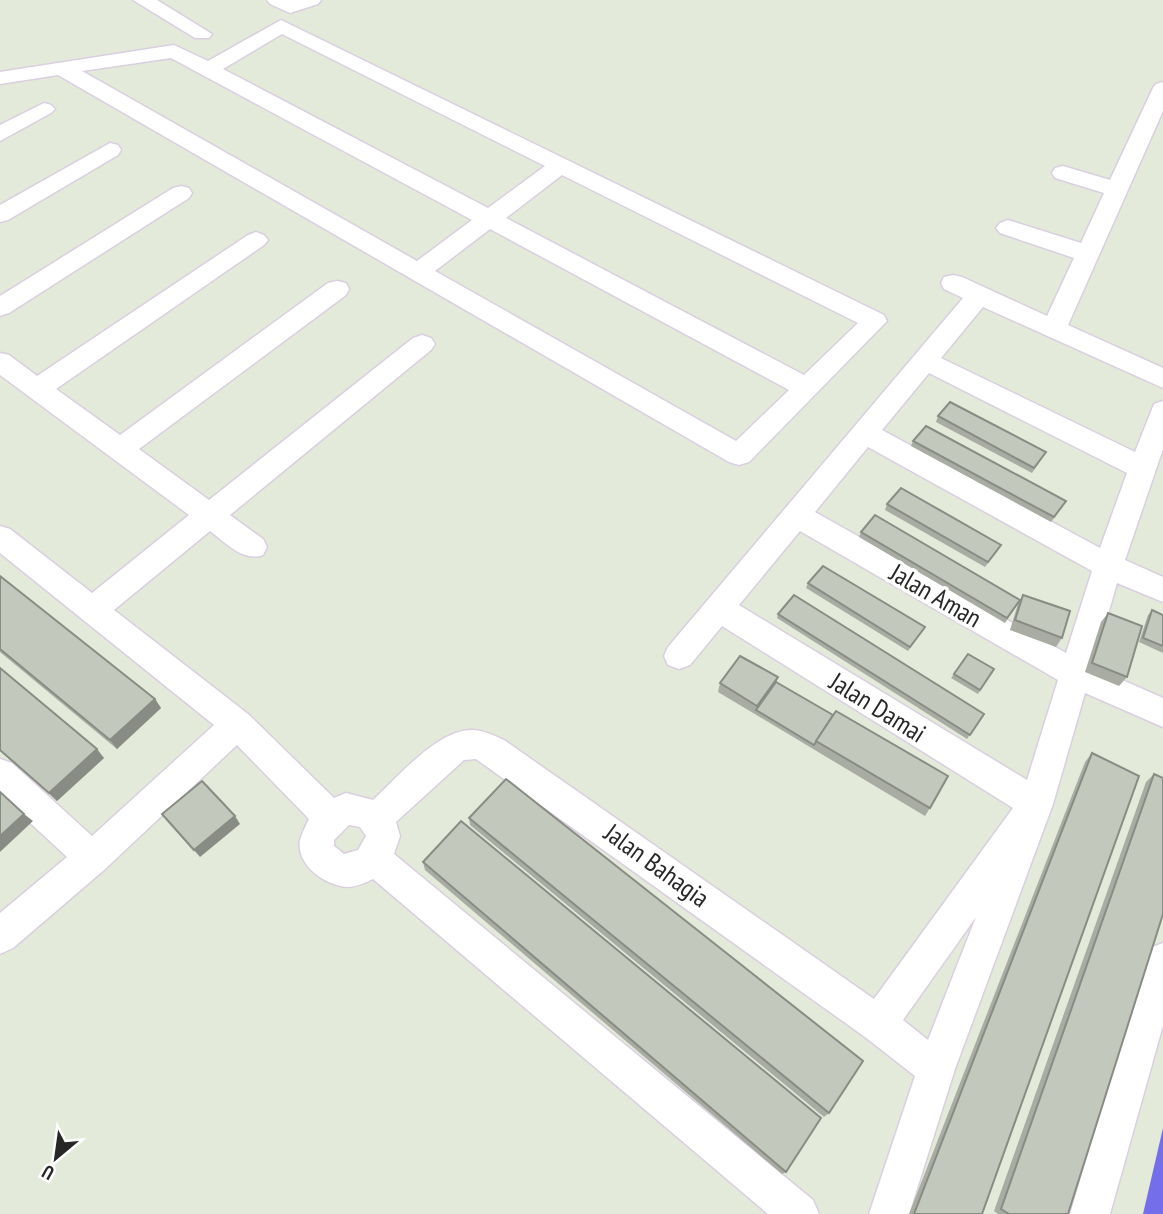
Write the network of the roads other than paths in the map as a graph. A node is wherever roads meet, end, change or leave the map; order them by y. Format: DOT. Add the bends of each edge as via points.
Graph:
graph roads {
  1 [pos="143,0"];
  2 [pos="186,0"];
  3 [pos="277,0"];
  4 [pos="312,0"];
  5 [pos="163,12"];
  6 [pos="202,34"];
  7 [pos="61,68"];
  8 [pos="208,69"];
  9 [pos="0,78"];
  10 [pos="1163,88"];
  11 [pos="44,109"];
  12 [pos="0,134"];
  13 [pos="110,150"];
  14 [pos="561,165"];
  15 [pos="1063,173"];
  16 [pos="1117,190"];
  17 [pos="181,193"];
  18 [pos="0,215"];
  19 [pos="489,219"];
  20 [pos="1009,228"];
  21 [pos="256,240"];
  22 [pos="1088,254"];
  23 [pos="418,272"];
  24 [pos="953,283"];
  25 [pos="337,289"];
  26 [pos="979,295"];
  27 [pos="0,307"];
  28 [pos="1054,329"];
  29 [pos="422,344"];
  30 [pos="926,361"];
  31 [pos="0,362"];
  32 [pos="1163,379"];
  33 [pos="807,388"];
  34 [pos="37,389"];
  35 [pos="1163,411"];
  36 [pos="866,433"];
  37 [pos="120,450"];
  38 [pos="1143,468"];
  39 [pos="210,515"];
  40 [pos="797,516"];
  41 [pos="0,537"];
  42 [pos="253,547"];
  43 [pos="1108,566"];
  44 [pos="1163,590"];
  45 [pos="720,609"];
  46 [pos="92,610"];
  47 [pos="679,656"];
  48 [pos="1076,674"];
  49 [pos="1163,713"];
  50 [pos="237,724"];
  51 [pos="0,774"];
  52 [pos="1036,804"];
  53 [pos="330,817"];
  54 [pos="377,818"];
  55 [pos="92,858"];
  56 [pos="375,859"];
  57 [pos="0,936"];
  58 [pos="1163,961"];
  59 [pos="878,1024"];
  60 [pos="936,1069"];
  61 [pos="799,1214"];
  62 [pos="889,1214"];
  63 [pos="1090,1214"];
  1 -- 5 [label="street"];
  2 -- 5 [label="street"];
  3 -- 4 [label="street" via="290,7"];
  5 -- 6 [label="street"];
  7 -- 8 [label="street" via="174,51"];
  7 -- 9 [label="street"];
  7 -- 23 [label="street"];
  8 -- 14 [label="street" via="281,26"];
  8 -- 19 [label="street"];
  10 -- 16 [label="street"];
  11 -- 12 [label="street"];
  13 -- 18 [label="street"];
  14 -- 19 [label="street"];
  14 -- 33 [label="street" via="875,321"];
  15 -- 16 [label="street"];
  16 -- 22 [label="street"];
  17 -- 27 [label="street"];
  19 -- 23 [label="street"];
  19 -- 33 [label="street"];
  20 -- 22 [label="street"];
  21 -- 34 [label="street"];
  22 -- 28 [label="street"];
  23 -- 33 [label="street" via="739,455"];
  24 -- 26 [label="street"];
  25 -- 37 [label="street"];
  26 -- 28 [label="street"];
  26 -- 30 [label="street"];
  28 -- 32 [label="street"];
  29 -- 39 [label="street"];
  30 -- 36 [label="street"];
  30 -- 38 [label="street"];
  31 -- 34 [label="street"];
  34 -- 37 [label="street"];
  35 -- 38 [label="street"];
  36 -- 40 [label="street"];
  36 -- 43 [label="street"];
  37 -- 39 [label="street"];
  38 -- 43 [label="street"];
  39 -- 42 [label="street"];
  39 -- 46 [label="street"];
  40 -- 45 [label="street"];
  40 -- 48 [label="street, Jalan Aman"];
  41 -- 46 [label="street"];
  43 -- 44 [label="street"];
  43 -- 48 [label="street"];
  45 -- 47 [label="street"];
  45 -- 52 [label="street, Jalan Damai"];
  46 -- 50 [label="street"];
  48 -- 49 [label="street, Jalan Aman"];
  48 -- 52 [label="street"];
  50 -- 53 [label="street"];
  50 -- 55 [label="street"];
  51 -- 55 [label="street"];
  52 -- 59 [label="street"];
  52 -- 60 [label="street"];
  53 -- 54 [label="street" via="355,809"];
  53 -- 56 [label="street" via="318,840 325,863 341,870 359,869"];
  54 -- 56 [label="street" via="383,831"];
  54 -- 59 [label="street, Jalan Bahagia" via="456,746 476,744 493,750"];
  55 -- 57 [label="street"];
  56 -- 61 [label="street"];
  58 -- 63 [label="street"];
  59 -- 60 [label="street, Jalan Bahagia"];
  60 -- 62 [label="street"];
}
